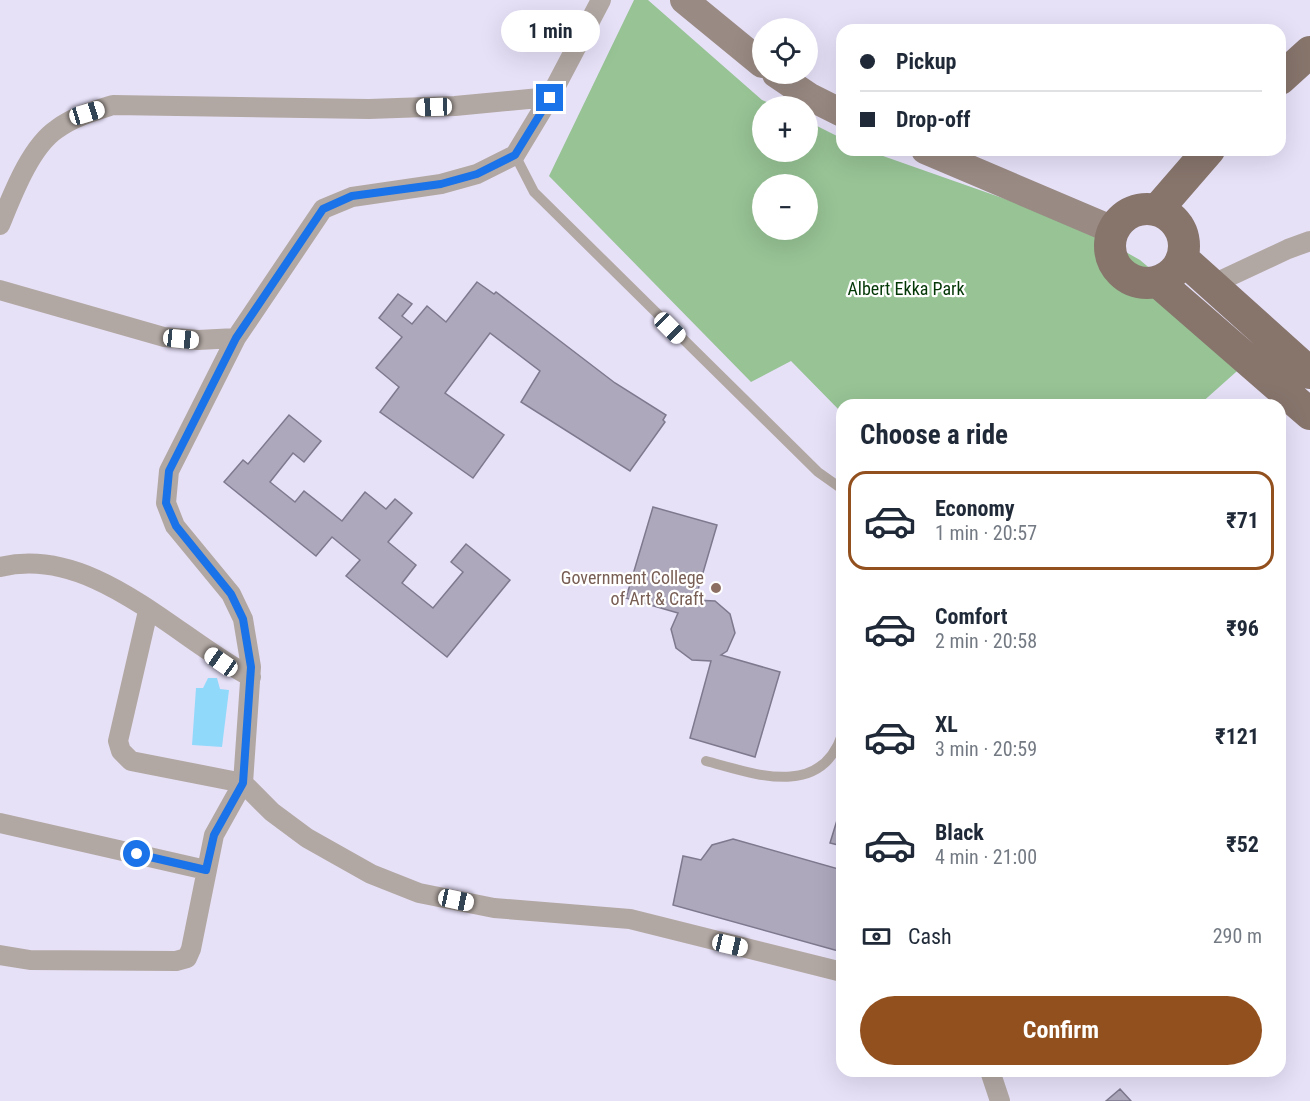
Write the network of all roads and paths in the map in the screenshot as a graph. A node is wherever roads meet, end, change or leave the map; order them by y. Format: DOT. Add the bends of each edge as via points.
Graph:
graph roads {
  1 [pos="601,0"];
  2 [pos="684,0"];
  3 [pos="1310,52"];
  4 [pos="752,56"];
  5 [pos="1286,74"];
  6 [pos="791,84"];
  7 [pos="550,98"];
  8 [pos="836,110"];
  9 [pos="515,155"];
  10 [pos="939,156"];
  11 [pos="1204,156"];
  12 [pos="1156,210"];
  13 [pos="0,225"];
  14 [pos="1113,230"];
  15 [pos="1310,242"];
  16 [pos="1182,258"];
  17 [pos="1158,282"];
  18 [pos="1211,285"];
  19 [pos="0,290"];
  20 [pos="236,338"];
  21 [pos="1310,373"];
  22 [pos="1310,414"];
  23 [pos="836,485"];
  24 [pos="0,567"];
  25 [pos="148,611"];
  26 [pos="250,677"];
  27 [pos="836,748"];
  28 [pos="706,761"];
  29 [pos="243,783"];
  30 [pos="0,823"];
  31 [pos="206,870"];
  32 [pos="0,955"];
  33 [pos="836,970"];
  34 [pos="992,1077"];
  35 [pos="1000,1101"];
  1 -- 7 [label="street"];
  2 -- 4 [label="street"];
  3 -- 5 [label="main road"];
  6 -- 8 [label="street"];
  7 -- 9 [label="street"];
  7 -- 13 [label="street" via="369,109 112,105 55,129 17,184"];
  9 -- 20 [label="street" via="441,184 352,196 323,209"];
  9 -- 23 [label="lane" via="534,192 818,472"];
  10 -- 14 [label="street"];
  11 -- 12 [label="main road"];
  12 -- 14 [label="main road" via="1136,210 1118,221"];
  12 -- 16 [label="main road" via="1172,219 1182,234"];
  14 -- 17 [label="main road" via="1110,254 1123,275 1145,283"];
  15 -- 18 [label="street"];
  16 -- 17 [label="main road" via="1176,269"];
  16 -- 18 [label="main road"];
  17 -- 22 [label="main road"];
  18 -- 21 [label="main road"];
  19 -- 20 [label="street" via="164,337"];
  20 -- 26 [label="street" via="169,471 166,503 176,526 231,594 243,619"];
  24 -- 25 [label="street" via="52,564 123,592"];
  25 -- 26 [label="street" via="221,662"];
  25 -- 29 [label="street" via="118,741 121,751 131,761"];
  26 -- 29 [label="street"];
  27 -- 28 [label="lane" via="825,762 796,777 775,778"];
  29 -- 31 [label="street" via="214,835"];
  29 -- 33 [label="street" via="272,812 307,838 371,874 419,893 494,908 630,918"];
  30 -- 31 [label="street"];
  31 -- 32 [label="street" via="186,958 30,960"];
  34 -- 35 [label="street"];
}
